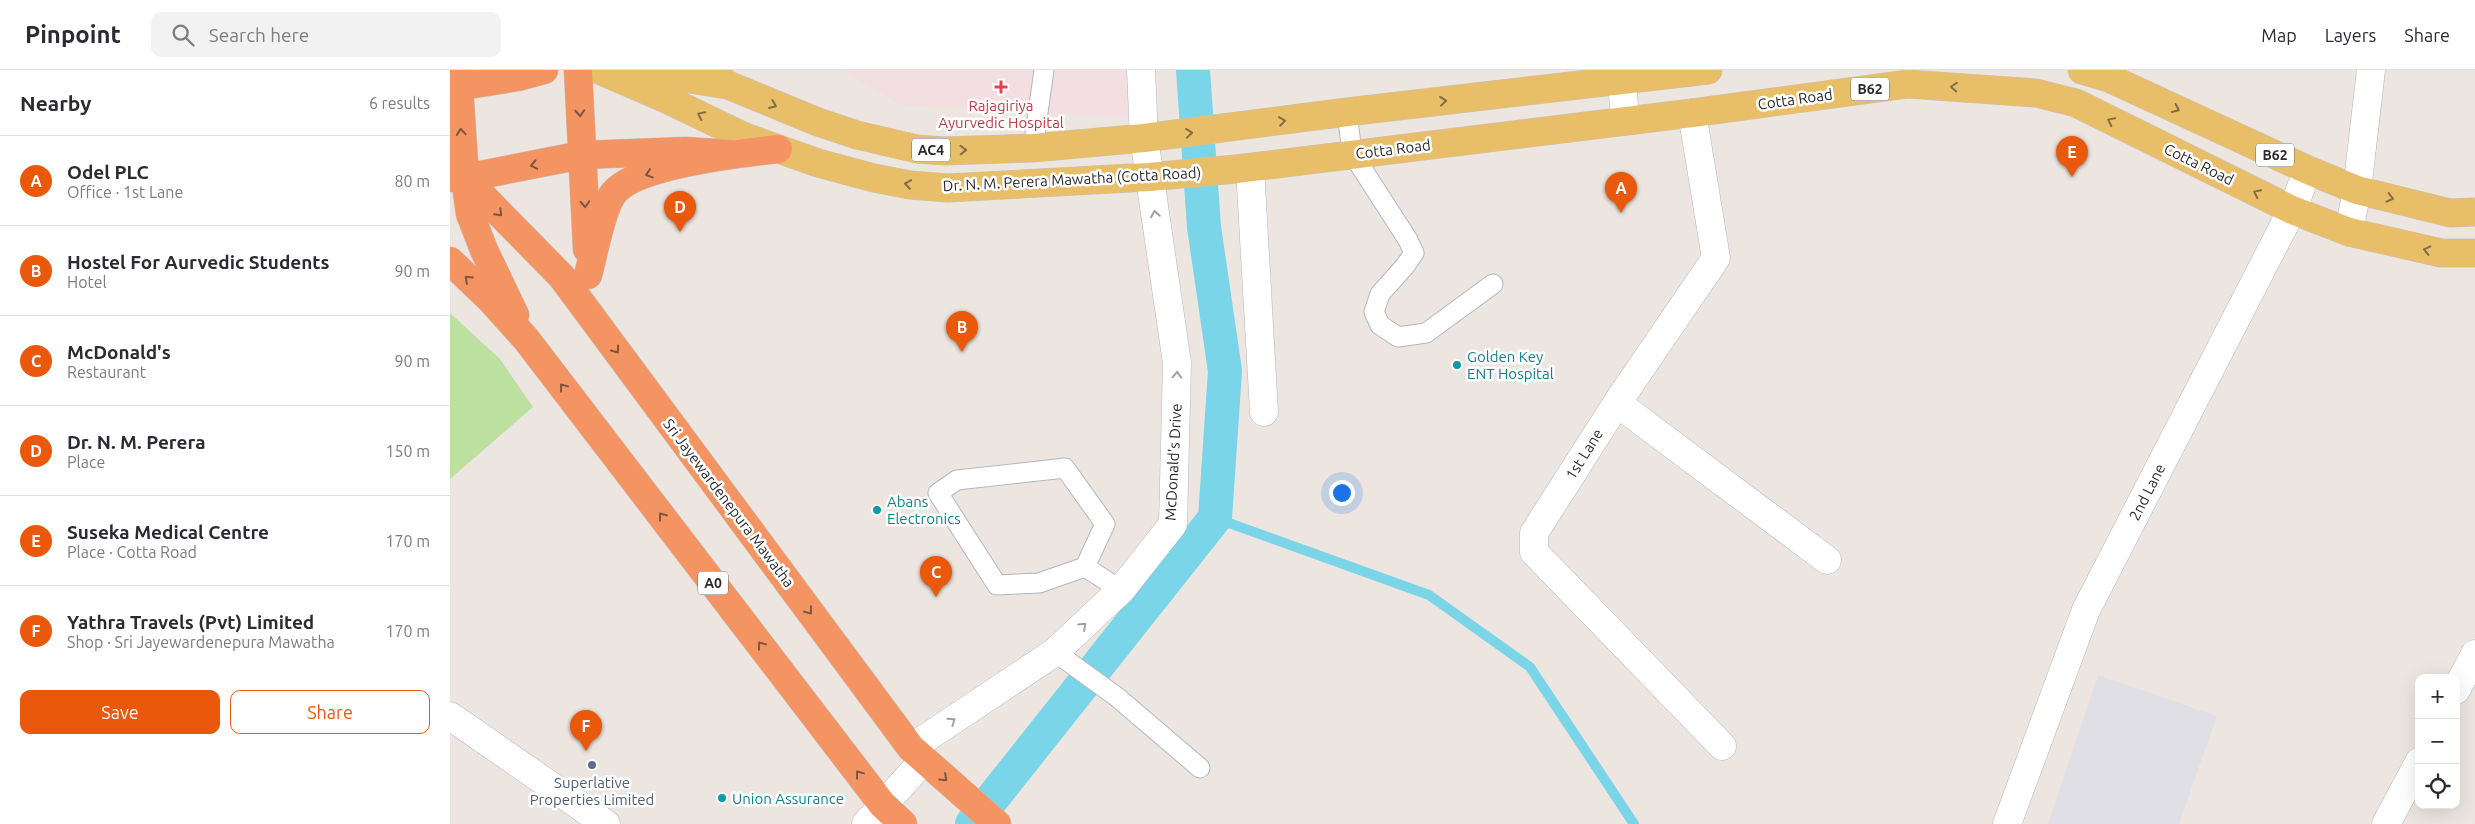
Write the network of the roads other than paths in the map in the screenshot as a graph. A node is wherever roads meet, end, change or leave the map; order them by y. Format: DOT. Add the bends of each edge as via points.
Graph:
graph roads {
  1 [pos="544,70"];
  2 [pos="578,70"];
  3 [pos="599,70"];
  4 [pos="634,70"];
  5 [pos="1044,70"];
  6 [pos="1142,70"];
  7 [pos="1708,70"];
  8 [pos="2082,70"];
  9 [pos="2371,70"];
  10 [pos="2110,74"];
  11 [pos="1623,75"];
  12 [pos="718,78"];
  13 [pos="455,81"];
  14 [pos="1347,112"];
  15 [pos="1692,114"];
  16 [pos="1625,121"];
  17 [pos="1144,138"];
  18 [pos="1033,148"];
  19 [pos="778,149"];
  20 [pos="1352,153"];
  21 [pos="730,154"];
  22 [pos="582,156"];
  23 [pos="1243,168"];
  24 [pos="2308,170"];
  25 [pos="455,176"];
  26 [pos="1149,177"];
  27 [pos="2357,190"];
  28 [pos="2292,210"];
  29 [pos="2475,212"];
  30 [pos="2349,232"];
  31 [pos="2475,253"];
  32 [pos="450,262"];
  33 [pos="588,275"];
  34 [pos="1493,284"];
  35 [pos="588,310"];
  36 [pos="526,339"];
  37 [pos="1617,403"];
  38 [pos="1264,412"];
  39 [pos="1827,560"];
  40 [pos="1085,568"];
  41 [pos="1121,590"];
  42 [pos="1055,652"];
  43 [pos="2475,654"];
  44 [pos="2460,682"];
  45 [pos="450,716"];
  46 [pos="1722,746"];
  47 [pos="918,754"];
  48 [pos="2418,764"];
  49 [pos="1200,768"];
  50 [pos="874,814"];
  51 [pos="606,824"];
  52 [pos="903,824"];
  53 [pos="996,824"];
  54 [pos="2007,824"];
  55 [pos="2386,824"];
  1 -- 13 [label="highway" via="518,77"];
  2 -- 22 [label="highway, one-way"];
  19 -- 3 [label="main road, Dr. N. M. Perera Mawatha (Cotta Road), one-way"];
  4 -- 12 [label="main road"];
  5 -- 18 [label="lane"];
  6 -- 17 [label="street, McDonald's Drive"];
  7 -- 11 [label="main road"];
  8 -- 10 [label="main road, B62"];
  9 -- 27 [label="street"];
  10 -- 24 [label="main road, B62, one-way"];
  14 -- 11 [label="main road, one-way"];
  11 -- 16 [label="street"];
  12 -- 18 [label="main road, AC4, one-way" via="818,122 917,149"];
  25 -- 13 [label="highway, one-way"];
  17 -- 14 [label="main road, AC4, one-way"];
  14 -- 20 [label="lane"];
  15 -- 16 [label="main road, Cotta Road / B62"];
  28 -- 15 [label="main road, Cotta Road / B62, one-way" via="2076,103 2036,93 1908,84"];
  15 -- 37 [label="street, 1st Lane" via="1716,258"];
  16 -- 20 [label="main road, Cotta Road / B62"];
  17 -- 18 [label="main road, AC4"];
  17 -- 26 [label="street, McDonald's Drive"];
  19 -- 21 [label="highway"];
  26 -- 19 [label="main road, Dr. N. M. Perera Mawatha (Cotta Road), one-way" via="948,188 874,178"];
  20 -- 23 [label="main road, Cotta Road / B62"];
  20 -- 34 [label="lane" via="1414,253 1380,294 1374,312 1380,325 1398,337 1426,333"];
  21 -- 22 [label="highway" via="685,151"];
  21 -- 33 [label="highway, one-way" via="648,173 627,182 613,194 604,215"];
  22 -- 25 [label="highway, one-way"];
  22 -- 33 [label="highway, one-way"];
  23 -- 26 [label="main road, Dr. N. M. Perera Mawatha (Cotta Road)"];
  23 -- 38 [label="street"];
  24 -- 27 [label="main road, B62"];
  24 -- 28 [label="street, 2nd Lane"];
  25 -- 35 [label="highway, Sri Jayewardenepura Mawatha, one-way" via="562,277"];
  25 -- 36 [label="highway" via="484,250"];
  41 -- 26 [label="street, McDonald's Drive, one-way" via="1172,524 1177,362"];
  27 -- 29 [label="main road, B62, one-way" via="2450,213"];
  27 -- 30 [label="street"];
  28 -- 30 [label="main road, Cotta Road / B62"];
  28 -- 54 [label="street, 2nd Lane" via="2086,610"];
  31 -- 30 [label="main road, Cotta Road / B62, one-way" via="2441,253"];
  36 -- 32 [label="highway, A0, one-way"];
  33 -- 35 [label="highway"];
  35 -- 47 [label="highway, Sri Jayewardenepura Mawatha, one-way" via="675,432"];
  50 -- 36 [label="highway, A0, one-way"];
  37 -- 39 [label="street"];
  37 -- 46 [label="street, 1st Lane" via="1534,533 1534,552"];
  40 -- 40 [label="lane" via="1105,524 1065,468 957,480 938,493 997,585 1039,583"];
  40 -- 41 [label="lane"];
  42 -- 41 [label="street, McDonald's Drive, one-way"];
  47 -- 42 [label="street, McDonald's Drive, one-way"];
  42 -- 49 [label="lane" via="1117,697"];
  43 -- 44 [label="street"];
  45 -- 51 [label="street"];
  47 -- 50 [label="street, McDonald's Drive"];
  47 -- 53 [label="highway, Sri Jayewardenepura Mawatha, one-way"];
  48 -- 55 [label="street"];
  50 -- 52 [label="highway, A0"];
}
